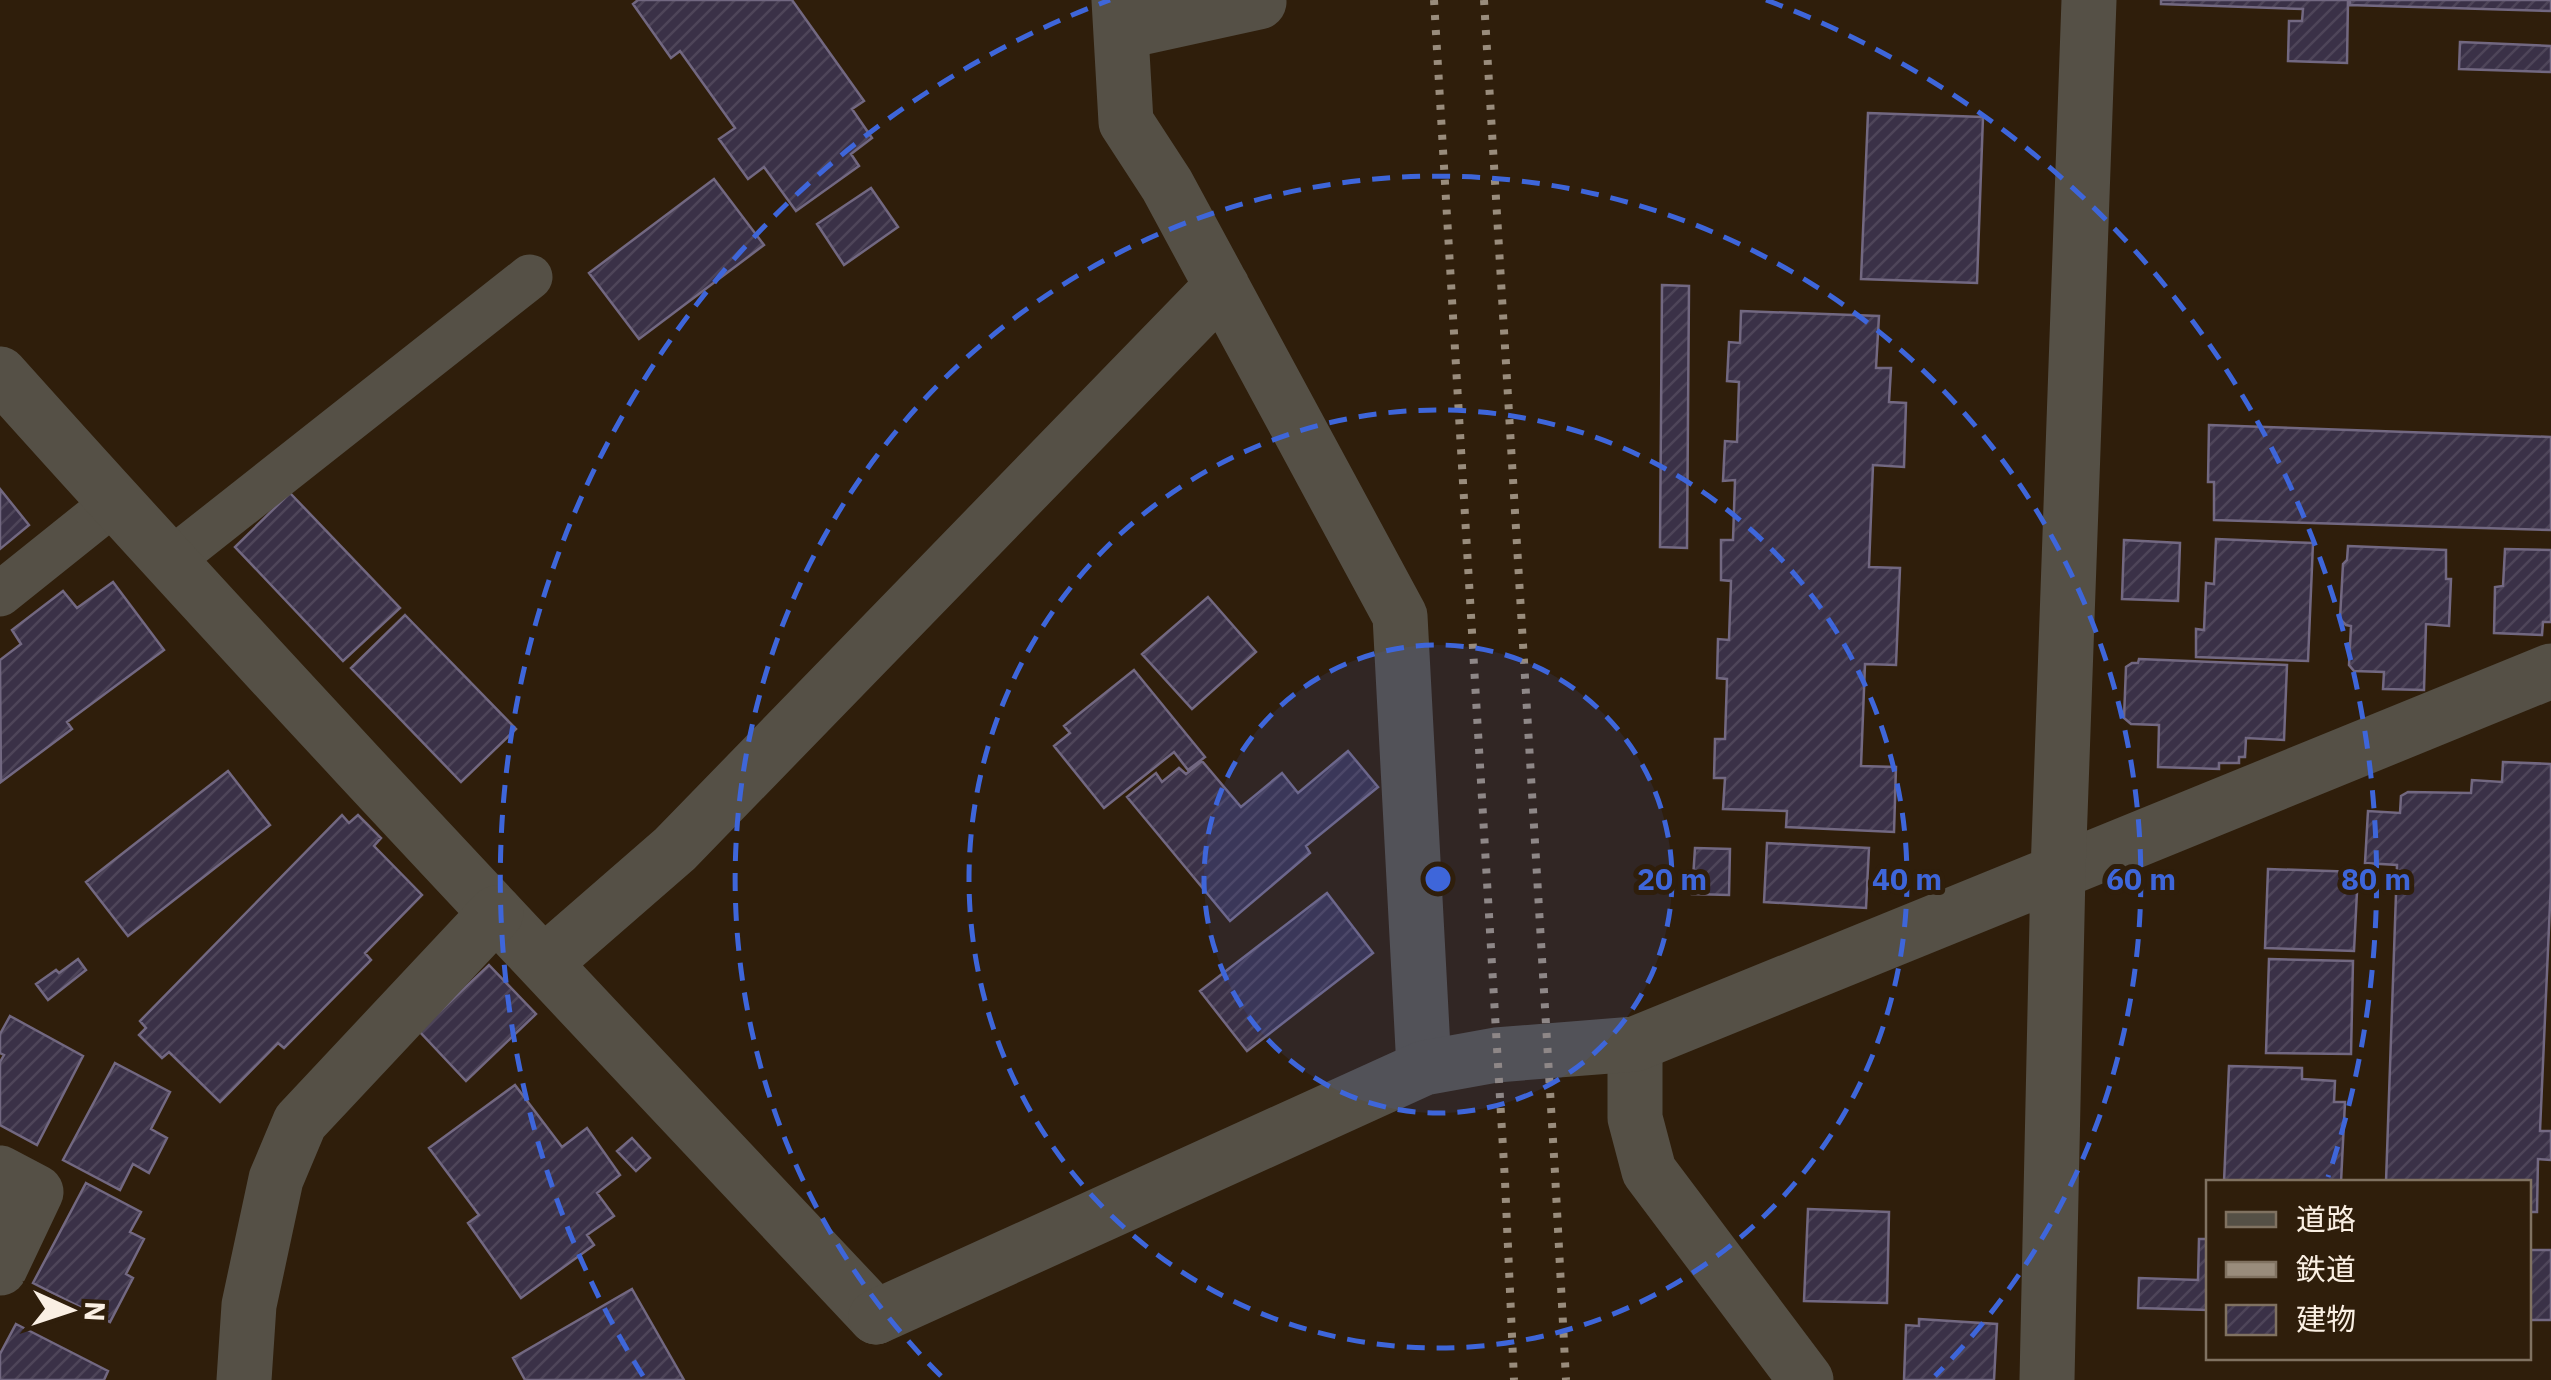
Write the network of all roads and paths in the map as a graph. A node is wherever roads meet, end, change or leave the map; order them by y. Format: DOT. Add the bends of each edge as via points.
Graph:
graph roads {
  1 [pos="2089,0"];
  2 [pos="1258,2"];
  3 [pos="1120,16"];
  4 [pos="530,277"];
  5 [pos="1222,286"];
  6 [pos="0,374"];
  7 [pos="115,502"];
  8 [pos="170,561"];
  9 [pos="0,594"];
  10 [pos="2551,671"];
  11 [pos="2058,872"];
  12 [pos="496,913"];
  13 [pos="544,964"];
  14 [pos="1635,1044"];
  15 [pos="1424,1068"];
  16 [pos="0,1173"];
  17 [pos="0,1268"];
  18 [pos="244,1380"];
  19 [pos="1806,1380"];
  20 [pos="2047,1380"];
  1 -- 11 [label="street"];
  2 -- 3 [label="street"];
  3 -- 5 [label="street" via="1126,122"];
  4 -- 8 [label="lane"];
  5 -- 13 [label="street" via="675,850"];
  5 -- 15 [label="street" via="1400,616"];
  6 -- 7 [label="street"];
  7 -- 8 [label="street"];
  7 -- 9 [label="lane"];
  8 -- 12 [label="street"];
  10 -- 11 [label="street"];
  11 -- 14 [label="street"];
  11 -- 20 [label="street"];
  12 -- 13 [label="street"];
  12 -- 18 [label="street" via="300,1122 276,1179 248,1305"];
  13 -- 15 [label="street" via="876,1317"];
  14 -- 15 [label="street"];
  14 -- 19 [label="street" via="1635,1118 1649,1171"];
  16 -- 17 [label="street" via="36,1192"];
}
